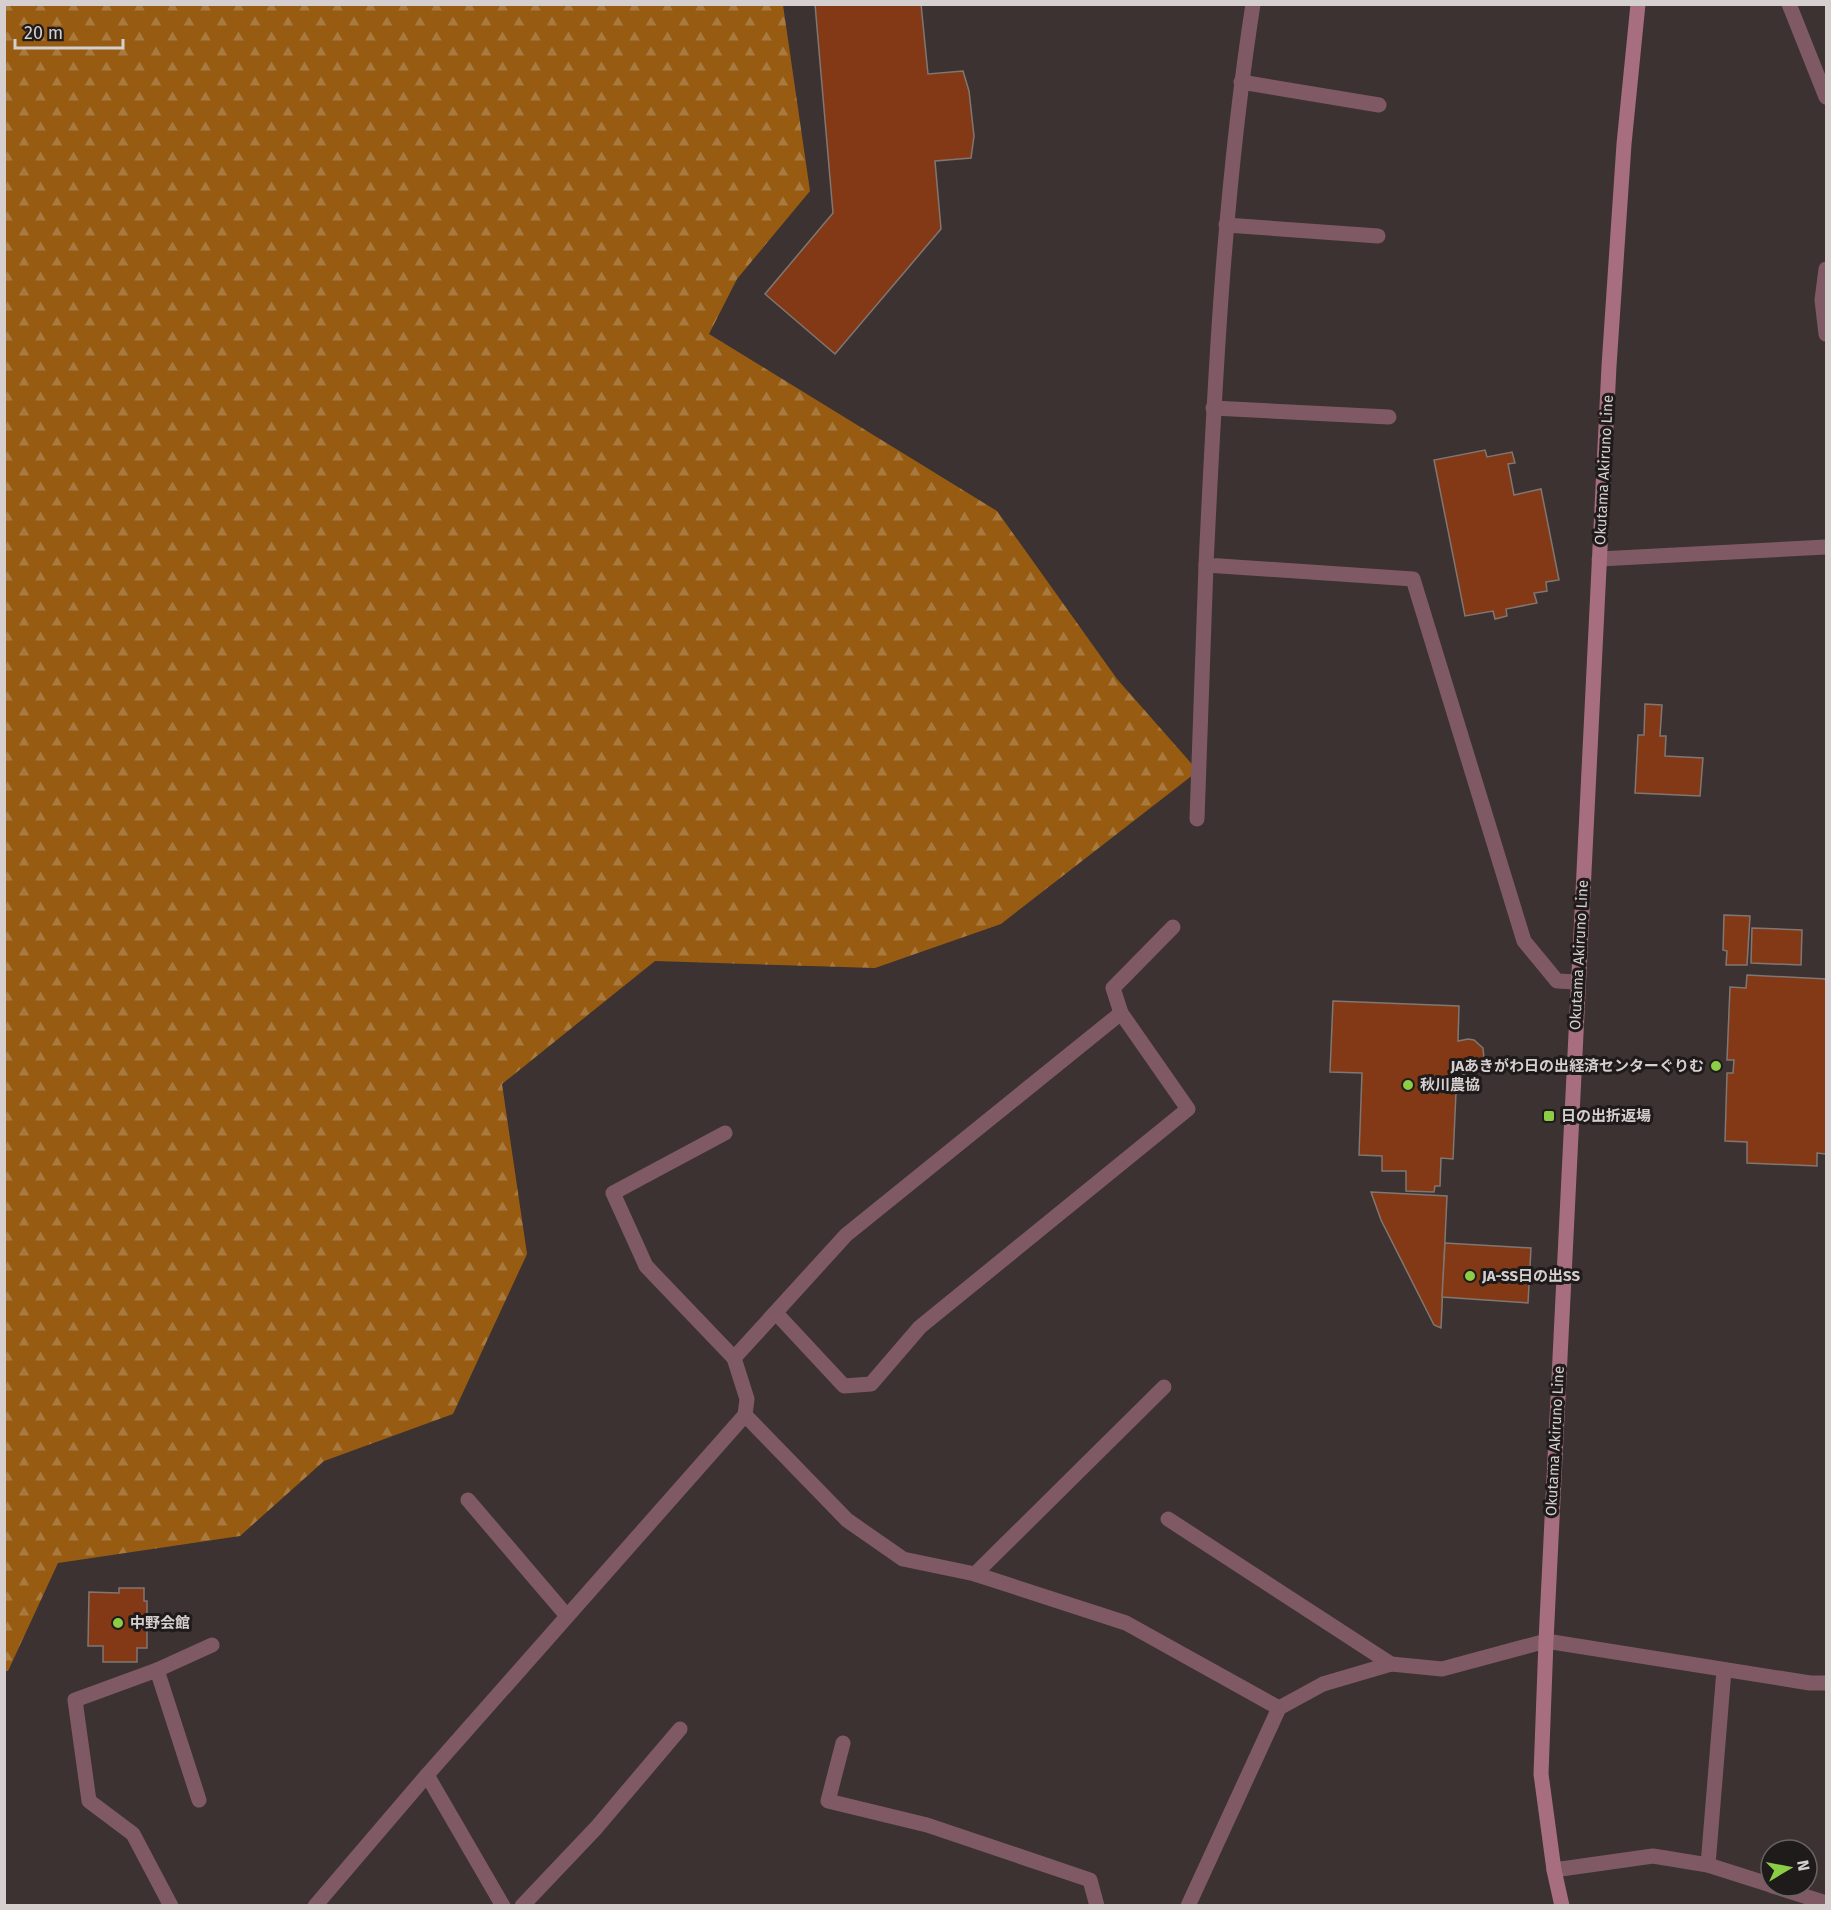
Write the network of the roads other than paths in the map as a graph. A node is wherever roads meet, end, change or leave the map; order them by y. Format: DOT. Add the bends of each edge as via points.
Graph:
graph roads {
  1 [pos="1253,4"];
  2 [pos="1638,4"];
  3 [pos="1789,4"];
  4 [pos="1241,82"];
  5 [pos="1827,97"];
  6 [pos="1379,105"];
  7 [pos="1226,225"];
  8 [pos="1378,236"];
  9 [pos="1827,268"];
  10 [pos="1827,334"];
  11 [pos="1213,408"];
  12 [pos="1389,417"];
  13 [pos="1827,547"];
  14 [pos="1599,559"];
  15 [pos="1206,565"];
  16 [pos="1197,819"];
  17 [pos="1173,927"];
  18 [pos="1578,982"];
  19 [pos="1120,1013"];
  20 [pos="725,1133"];
  21 [pos="776,1313"];
  22 [pos="734,1358"];
  23 [pos="1164,1387"];
  24 [pos="745,1415"];
  25 [pos="468,1500"];
  26 [pos="1168,1519"];
  27 [pos="975,1574"];
  28 [pos="567,1616"];
  29 [pos="1546,1641"];
  30 [pos="212,1645"];
  31 [pos="1391,1664"];
  32 [pos="157,1670"];
  33 [pos="1724,1670"];
  34 [pos="1827,1683"];
  35 [pos="1279,1708"];
  36 [pos="680,1729"];
  37 [pos="843,1743"];
  38 [pos="427,1776"];
  39 [pos="200,1800"];
  40 [pos="1708,1865"];
  41 [pos="1554,1870"];
  42 [pos="1759,1882"];
  43 [pos="1811,1898"];
  44 [pos="1827,1903"];
  45 [pos="171,1905"];
  46 [pos="315,1905"];
  47 [pos="503,1905"];
  48 [pos="522,1905"];
  49 [pos="1097,1905"];
  50 [pos="1188,1905"];
  51 [pos="1562,1905"];
  1 -- 4 [label="street"];
  2 -- 14 [label="main road, Okutama Akiruno Line" via="1624,144"];
  3 -- 5 [label="street"];
  4 -- 6 [label="street"];
  4 -- 7 [label="street"];
  7 -- 8 [label="street"];
  7 -- 11 [label="street"];
  9 -- 10 [label="street" via="1822,300"];
  11 -- 12 [label="street"];
  11 -- 15 [label="street"];
  13 -- 14 [label="street"];
  14 -- 18 [label="main road, Okutama Akiruno Line"];
  15 -- 16 [label="street"];
  15 -- 18 [label="street" via="1413,579 1524,941 1557,981"];
  17 -- 19 [label="street" via="1113,988"];
  18 -- 29 [label="main road, Okutama Akiruno Line"];
  19 -- 21 [label="street" via="846,1235"];
  19 -- 21 [label="street" via="1188,1108 920,1327 871,1384 844,1386"];
  20 -- 22 [label="street" via="613,1193 646,1266"];
  21 -- 22 [label="street"];
  22 -- 24 [label="street" via="747,1399"];
  23 -- 27 [label="street"];
  24 -- 27 [label="street" via="847,1520 903,1559"];
  24 -- 28 [label="street"];
  25 -- 28 [label="street"];
  26 -- 31 [label="street"];
  27 -- 35 [label="street" via="1126,1623"];
  28 -- 38 [label="street"];
  29 -- 31 [label="street" via="1442,1669"];
  29 -- 33 [label="street"];
  29 -- 41 [label="main road, Okutama Akiruno Line" via="1541,1774"];
  30 -- 32 [label="street"];
  31 -- 35 [label="street" via="1323,1684"];
  32 -- 39 [label="street"];
  32 -- 45 [label="street" via="75,1700 89,1801 133,1834"];
  33 -- 34 [label="street"];
  33 -- 40 [label="street"];
  35 -- 50 [label="street"];
  36 -- 48 [label="street" via="596,1828"];
  37 -- 49 [label="street" via="828,1802 927,1825 1090,1880"];
  38 -- 46 [label="street"];
  38 -- 47 [label="street"];
  40 -- 41 [label="street" via="1653,1856"];
  40 -- 42 [label="street"];
  41 -- 51 [label="main road, Okutama Akiruno Line"];
  43 -- 44 [label="street"];
}
